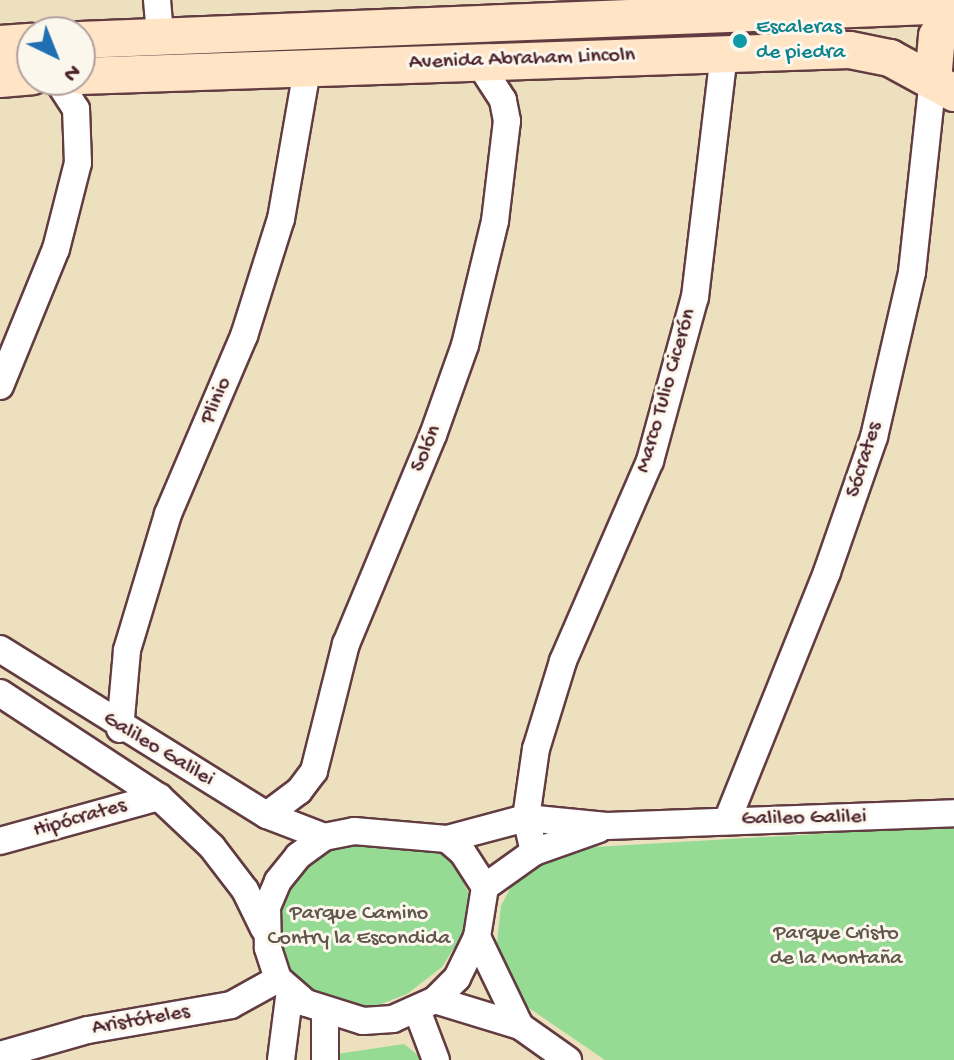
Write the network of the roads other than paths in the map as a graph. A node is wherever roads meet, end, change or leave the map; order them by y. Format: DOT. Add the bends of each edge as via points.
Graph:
graph roads {
  1 [pos="157,0"];
  2 [pos="954,5"];
  3 [pos="954,13"];
  4 [pos="160,37"];
  5 [pos="96,39"];
  6 [pos="724,54"];
  7 [pos="477,60"];
  8 [pos="307,70"];
  9 [pos="96,76"];
  10 [pos="944,87"];
  11 [pos="67,96"];
  12 [pos="0,386"];
  13 [pos="0,649"];
  14 [pos="0,693"];
  15 [pos="120,729"];
  16 [pos="159,797"];
  17 [pos="954,813"];
  18 [pos="267,815"];
  19 [pos="526,818"];
  20 [pos="727,821"];
  21 [pos="607,826"];
  22 [pos="324,837"];
  23 [pos="447,839"];
  24 [pos="0,841"];
  25 [pos="534,852"];
  26 [pos="485,887"];
  27 [pos="264,929"];
  28 [pos="477,937"];
  29 [pos="284,984"];
  30 [pos="426,1005"];
  31 [pos="325,1013"];
  32 [pos="520,1026"];
  33 [pos="0,1055"];
  34 [pos="281,1060"];
  35 [pos="325,1060"];
  36 [pos="436,1060"];
  37 [pos="568,1060"];
  1 -- 4 [label="street"];
  2 -- 4 [label="street, Avenida Abraham Lincoln"];
  3 -- 10 [label="street" via="937,36"];
  4 -- 5 [label="street, Avenida Abraham Lincoln"];
  6 -- 7 [label="street, Avenida Abraham Lincoln"];
  6 -- 10 [label="street, Avenida Abraham Lincoln" via="850,50 890,58"];
  6 -- 19 [label="street, Marco Tulio Cicerón" via="695,297 650,461 563,661 536,749"];
  7 -- 8 [label="street, Avenida Abraham Lincoln"];
  7 -- 18 [label="street, Solón" via="503,100 507,121 495,221 465,345 346,644 314,771 299,791"];
  8 -- 9 [label="street, Avenida Abraham Lincoln"];
  8 -- 15 [label="street, Plinio" via="281,219 244,336 168,514 127,650"];
  10 -- 20 [label="street, Sócrates" via="912,272 874,437 827,572"];
  11 -- 12 [label="street" via="76,109 78,163 56,249"];
  13 -- 15 [label="street, Galileo Galilei"];
  14 -- 16 [label="street, Galileo Galilei"];
  15 -- 18 [label="street, Galileo Galilei"];
  16 -- 24 [label="street, Hipócrates"];
  16 -- 27 [label="street, Galileo Galilei" via="212,847 245,890"];
  17 -- 20 [label="street, Galileo Galilei"];
  18 -- 22 [label="street, Galileo Galilei"];
  19 -- 21 [label="street, Galileo Galilei"];
  19 -- 23 [label="street, Galileo Galilei"];
  19 -- 25 [label="street, Marco Tulio Cicerón"];
  20 -- 21 [label="street, Galileo Galilei"];
  21 -- 25 [label="street, Galileo Galilei"];
  22 -- 23 [label="street" via="354,831"];
  22 -- 27 [label="street" via="298,856 278,881"];
  23 -- 26 [label="street"];
  25 -- 26 [label="street, Galileo Galilei"];
  26 -- 28 [label="street"];
  27 -- 29 [label="street"];
  28 -- 30 [label="street" via="457,978"];
  28 -- 32 [label="street"];
  29 -- 31 [label="street"];
  29 -- 33 [label="street, Aristóteles" via="231,1005 88,1030"];
  29 -- 34 [label="street"];
  30 -- 31 [label="street" via="363,1021"];
  30 -- 32 [label="street"];
  30 -- 36 [label="street"];
  31 -- 35 [label="street"];
  32 -- 37 [label="street"];
}
